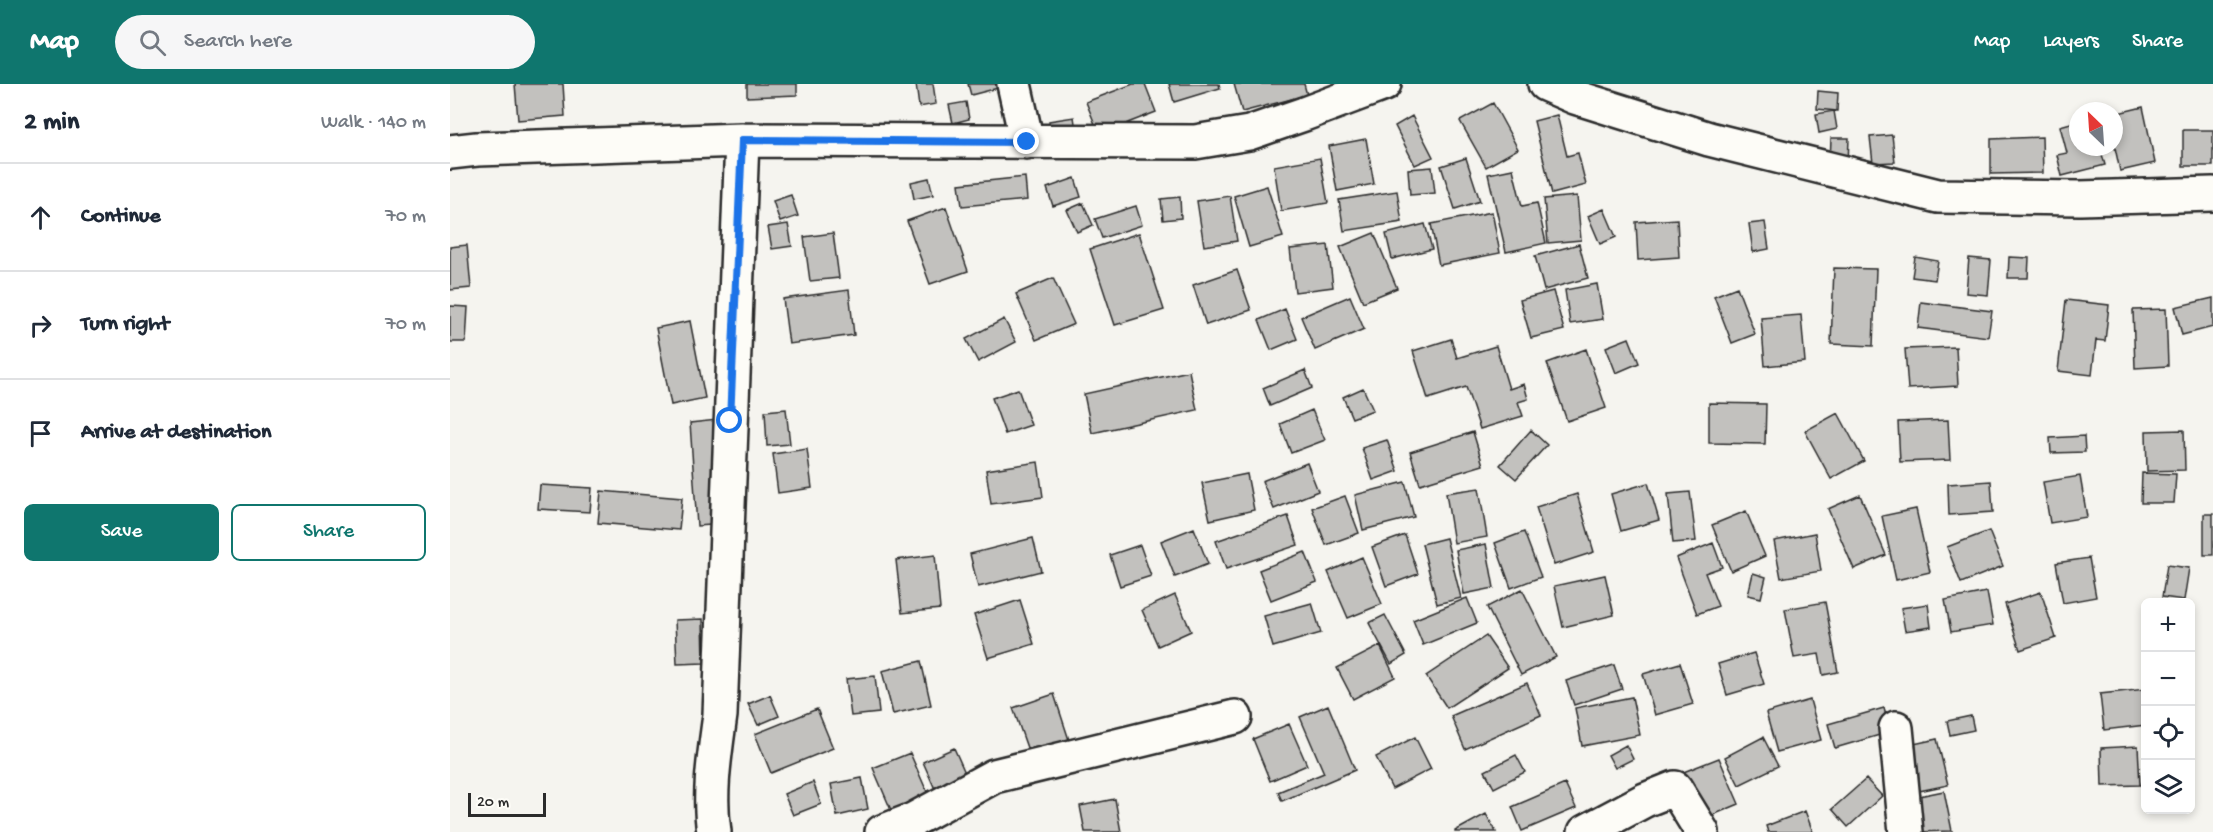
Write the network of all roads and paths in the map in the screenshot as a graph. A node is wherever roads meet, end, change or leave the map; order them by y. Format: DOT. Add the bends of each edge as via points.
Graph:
graph roads {
  1 [pos="1014,84"];
  2 [pos="1384,84"];
  3 [pos="1545,84"];
  4 [pos="742,140"];
  5 [pos="1027,142"];
  6 [pos="450,152"];
  7 [pos="2213,194"];
  8 [pos="1234,717"];
  9 [pos="1896,728"];
  10 [pos="714,832"];
  11 [pos="882,832"];
  12 [pos="1585,832"];
  13 [pos="1702,832"];
  14 [pos="1906,832"];
  1 -- 5 [label="street"];
  2 -- 5 [label="street" via="1249,133 1195,142"];
  3 -- 7 [label="street" via="1709,139 1938,196 2080,198"];
  4 -- 5 [label="street"];
  4 -- 6 [label="street"];
  4 -- 10 [label="street" via="720,715 713,774"];
  8 -- 11 [label="street" via="994,776 913,820"];
  9 -- 14 [label="street"];
  12 -- 13 [label="street" via="1676,788"];
}
